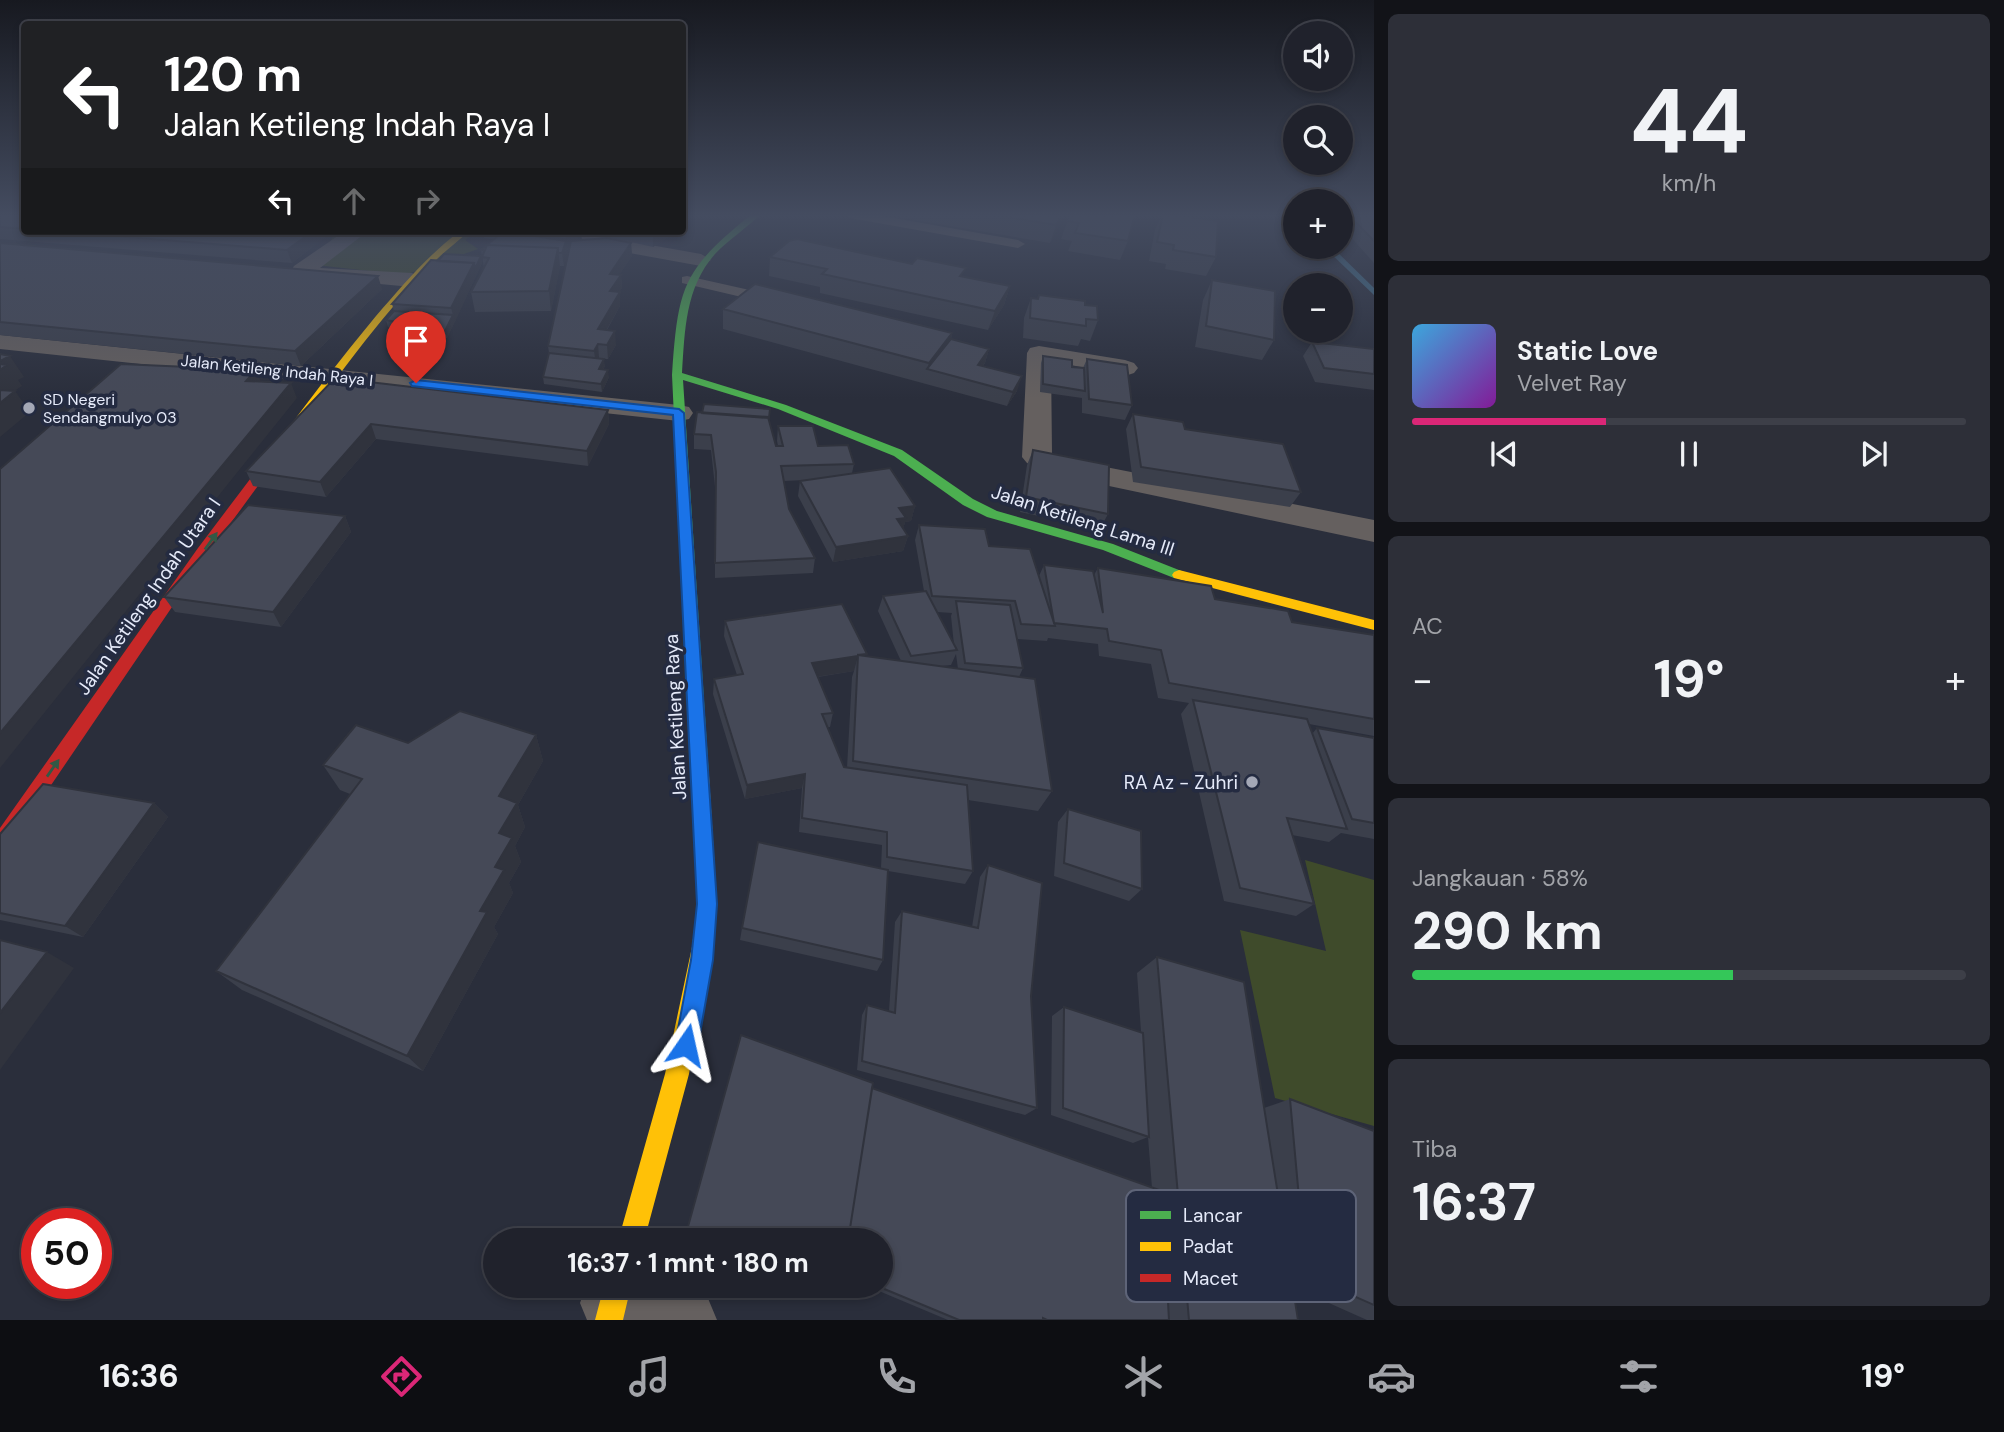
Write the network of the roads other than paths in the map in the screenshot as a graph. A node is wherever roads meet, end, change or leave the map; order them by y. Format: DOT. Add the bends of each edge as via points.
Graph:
graph roads {
  1 [pos="360,276"];
  2 [pos="416,276"];
  3 [pos="690,276"];
  4 [pos="412,280"];
  5 [pos="687,280"];
  6 [pos="797,305"];
  7 [pos="0,342"];
  8 [pos="131,356"];
  9 [pos="1125,368"];
  10 [pos="677,374"];
  11 [pos="334,375"];
  12 [pos="109,377"];
  13 [pos="679,413"];
  14 [pos="1374,531"];
  15 [pos="1374,625"];
  16 [pos="0,844"];
  17 [pos="635,1228"];
  18 [pos="613,1303"];
  19 [pos="683,1320"];
  1 -- 4 [label="street"];
  2 -- 4 [label="street, Jalan Ketileng Indah Utara I"];
  3 -- 5 [label="street, Jalan Ketileng Raya"];
  4 -- 11 [label="street, Jalan Ketileng Indah Utara I"];
  5 -- 6 [label="lane"];
  5 -- 10 [label="street, Jalan Ketileng Raya" via="681,300"];
  7 -- 8 [label="street, Jalan Ketileng Indah Raya I"];
  8 -- 11 [label="street, Jalan Ketileng Indah Raya I"];
  8 -- 12 [label="street"];
  9 -- 14 [label="street" via="1039,354 1037,457 1057,466"];
  10 -- 13 [label="street, Jalan Ketileng Raya"];
  10 -- 15 [label="street, Jalan Ketileng Lama III" via="782,407 898,453 992,514 1108,547 1198,582"];
  11 -- 13 [label="street, Jalan Ketileng Indah Raya I"];
  16 -- 11 [label="street, Jalan Ketileng Indah Utara I, one-way" via="203,551"];
  13 -- 17 [label="street, Jalan Ketileng Raya" via="707,904 686,1045"];
  18 -- 19 [label="street"];
}
